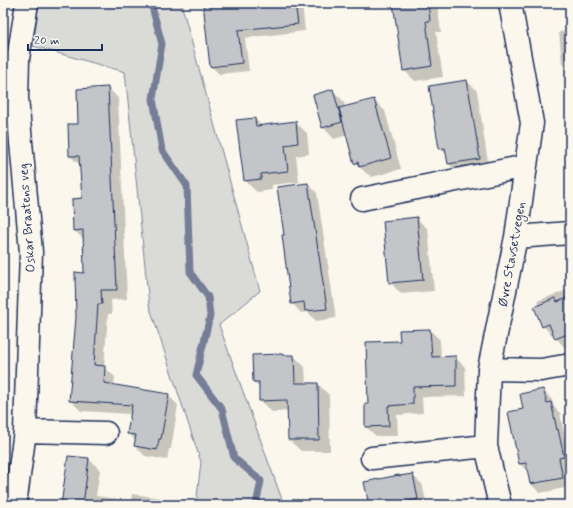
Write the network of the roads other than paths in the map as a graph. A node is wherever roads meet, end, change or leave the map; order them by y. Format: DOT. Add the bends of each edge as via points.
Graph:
graph roads {
  1 [pos="27,3"];
  2 [pos="510,3"];
  3 [pos="526,166"];
  4 [pos="362,199"];
  5 [pos="570,233"];
  6 [pos="516,237"];
  7 [pos="570,364"];
  8 [pos="489,369"];
  9 [pos="25,431"];
  10 [pos="106,434"];
  11 [pos="486,446"];
  12 [pos="372,458"];
  13 [pos="15,505"];
  14 [pos="500,505"];
  1 -- 9 [label="street, Oskar Braatens veg" via="18,59 17,98 30,252"];
  2 -- 3 [label="street, Øvre Stavsetvegen" via="532,122"];
  3 -- 4 [label="street"];
  3 -- 6 [label="street, Øvre Stavsetvegen"];
  5 -- 6 [label="street"];
  6 -- 8 [label="street, Øvre Stavsetvegen"];
  7 -- 8 [label="street" via="541,370"];
  8 -- 11 [label="street, Øvre Stavsetvegen"];
  9 -- 10 [label="street"];
  9 -- 13 [label="street, Oskar Braatens veg"];
  11 -- 12 [label="street"];
  11 -- 14 [label="street, Øvre Stavsetvegen"];
}
